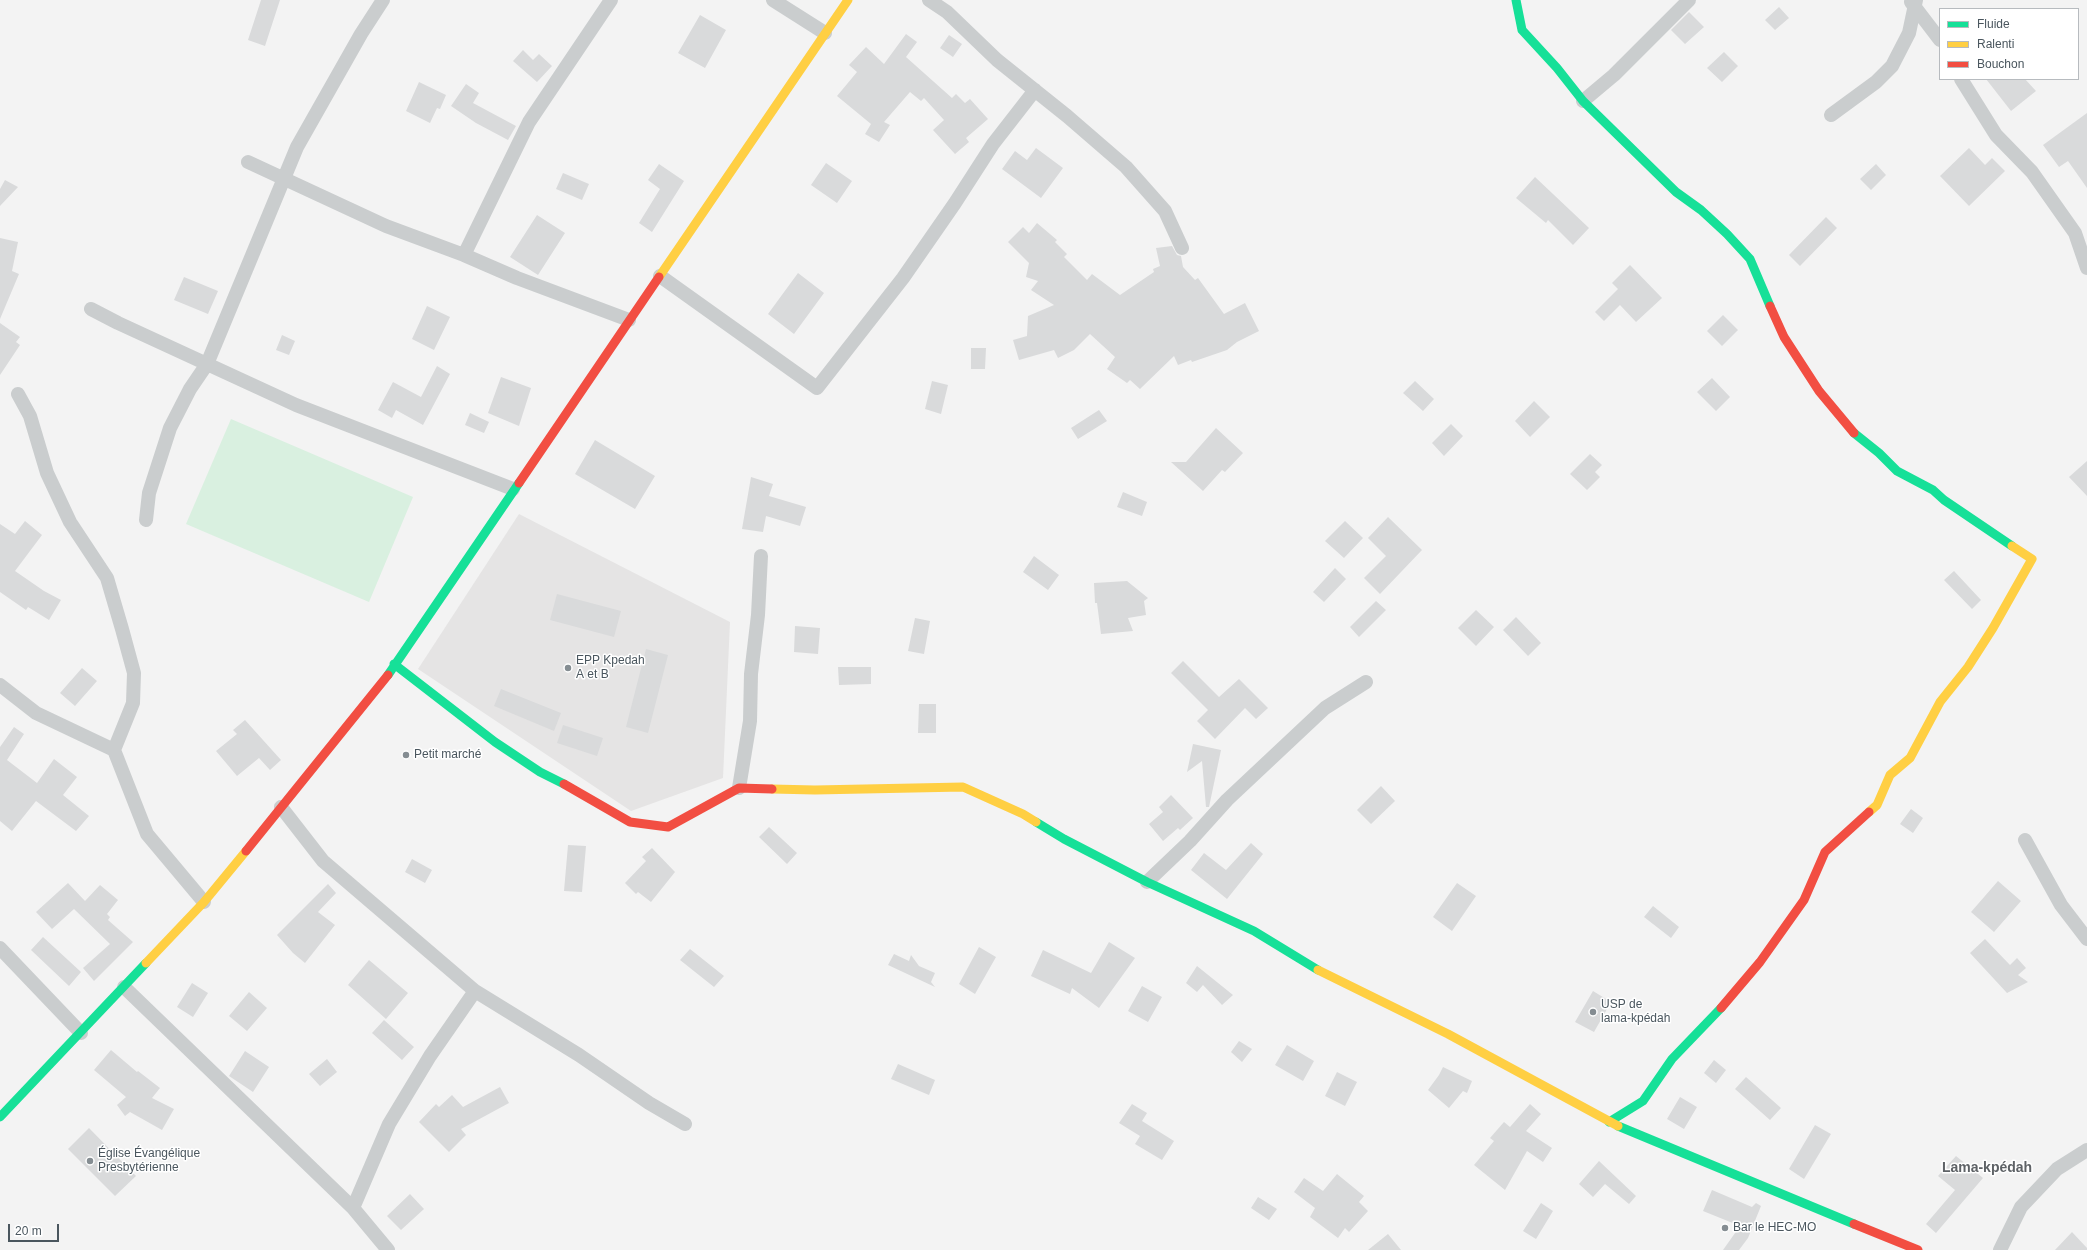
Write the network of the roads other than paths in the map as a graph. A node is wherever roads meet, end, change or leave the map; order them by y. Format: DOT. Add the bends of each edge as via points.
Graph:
graph roads {
  1 [pos="384,0"];
  2 [pos="611,0"];
  3 [pos="773,0"];
  4 [pos="848,0"];
  5 [pos="929,0"];
  6 [pos="1516,0"];
  7 [pos="1689,0"];
  8 [pos="1913,2"];
  9 [pos="825,33"];
  10 [pos="1939,39"];
  11 [pos="1962,80"];
  12 [pos="1035,90"];
  13 [pos="1583,101"];
  14 [pos="1831,115"];
  15 [pos="248,162"];
  16 [pos="285,180"];
  17 [pos="1182,248"];
  18 [pos="464,255"];
  19 [pos="2087,268"];
  20 [pos="660,276"];
  21 [pos="91,308"];
  22 [pos="629,320"];
  23 [pos="207,364"];
  24 [pos="18,394"];
  25 [pos="513,489"];
  26 [pos="146,520"];
  27 [pos="761,556"];
  28 [pos="394,664"];
  29 [pos="1366,682"];
  30 [pos="0,685"];
  31 [pos="114,750"];
  32 [pos="739,788"];
  33 [pos="281,807"];
  34 [pos="2025,840"];
  35 [pos="1147,882"];
  36 [pos="204,902"];
  37 [pos="2087,939"];
  38 [pos="0,948"];
  39 [pos="124,987"];
  40 [pos="475,991"];
  41 [pos="81,1033"];
  42 [pos="0,1117"];
  43 [pos="1609,1122"];
  44 [pos="685,1124"];
  45 [pos="2087,1150"];
  46 [pos="353,1208"];
  47 [pos="388,1250"];
  48 [pos="1918,1250"];
  49 [pos="2000,1250"];
  1 -- 16 [label="street" via="361,34 297,148"];
  2 -- 18 [label="street" via="529,122"];
  3 -- 9 [label="street"];
  4 -- 9 [label="street"];
  5 -- 12 [label="street" via="947,12 997,60"];
  6 -- 13 [label="street" via="1522,30"];
  7 -- 13 [label="street" via="1614,75"];
  8 -- 10 [label="street"];
  8 -- 14 [label="street" via="1909,32 1892,66 1876,82"];
  9 -- 20 [label="street"];
  11 -- 19 [label="street" via="1996,135 2032,172 2075,233"];
  12 -- 17 [label="street" via="1126,167 1165,211"];
  12 -- 20 [label="street" via="993,144 903,278 817,388"];
  13 -- 43 [label="street" via="1676,192 1727,234 1750,260 1784,337 1820,391 1858,437 1897,471 1933,490 2032,559 1968,667 1940,702 1910,758 1890,775 1877,805 1825,852 1804,900 1760,962 1672,1059 1643,1101"];
  15 -- 16 [label="street"];
  16 -- 18 [label="street" via="386,226"];
  16 -- 23 [label="street" via="241,278"];
  18 -- 22 [label="street"];
  20 -- 22 [label="street"];
  21 -- 23 [label="street"];
  22 -- 25 [label="street"];
  23 -- 25 [label="street" via="296,405"];
  23 -- 26 [label="street" via="190,389 170,428 149,493"];
  24 -- 31 [label="street" via="30,416 47,473 70,522 106,578 134,673 133,703"];
  25 -- 28 [label="street"];
  27 -- 32 [label="street" via="751,674 750,721"];
  28 -- 32 [label="street" via="494,742 540,772 630,822 668,826"];
  28 -- 33 [label="street" via="378,688"];
  29 -- 35 [label="street" via="1325,708 1227,800 1190,841"];
  30 -- 31 [label="street" via="36,713"];
  31 -- 36 [label="street" via="147,834"];
  32 -- 35 [label="street" via="815,790 963,787 1023,814 1064,839"];
  33 -- 36 [label="street"];
  33 -- 40 [label="street" via="323,861"];
  34 -- 37 [label="street" via="2061,905"];
  35 -- 43 [label="street" via="1254,931 1314,968 1448,1034"];
  36 -- 39 [label="street"];
  38 -- 41 [label="street"];
  39 -- 41 [label="street"];
  39 -- 46 [label="street"];
  40 -- 44 [label="street" via="579,1054 649,1103"];
  40 -- 46 [label="street" via="430,1056 389,1124"];
  41 -- 42 [label="street"];
  43 -- 48 [label="street"];
  45 -- 49 [label="street" via="2057,1169 2021,1207"];
  46 -- 47 [label="street"];
}
